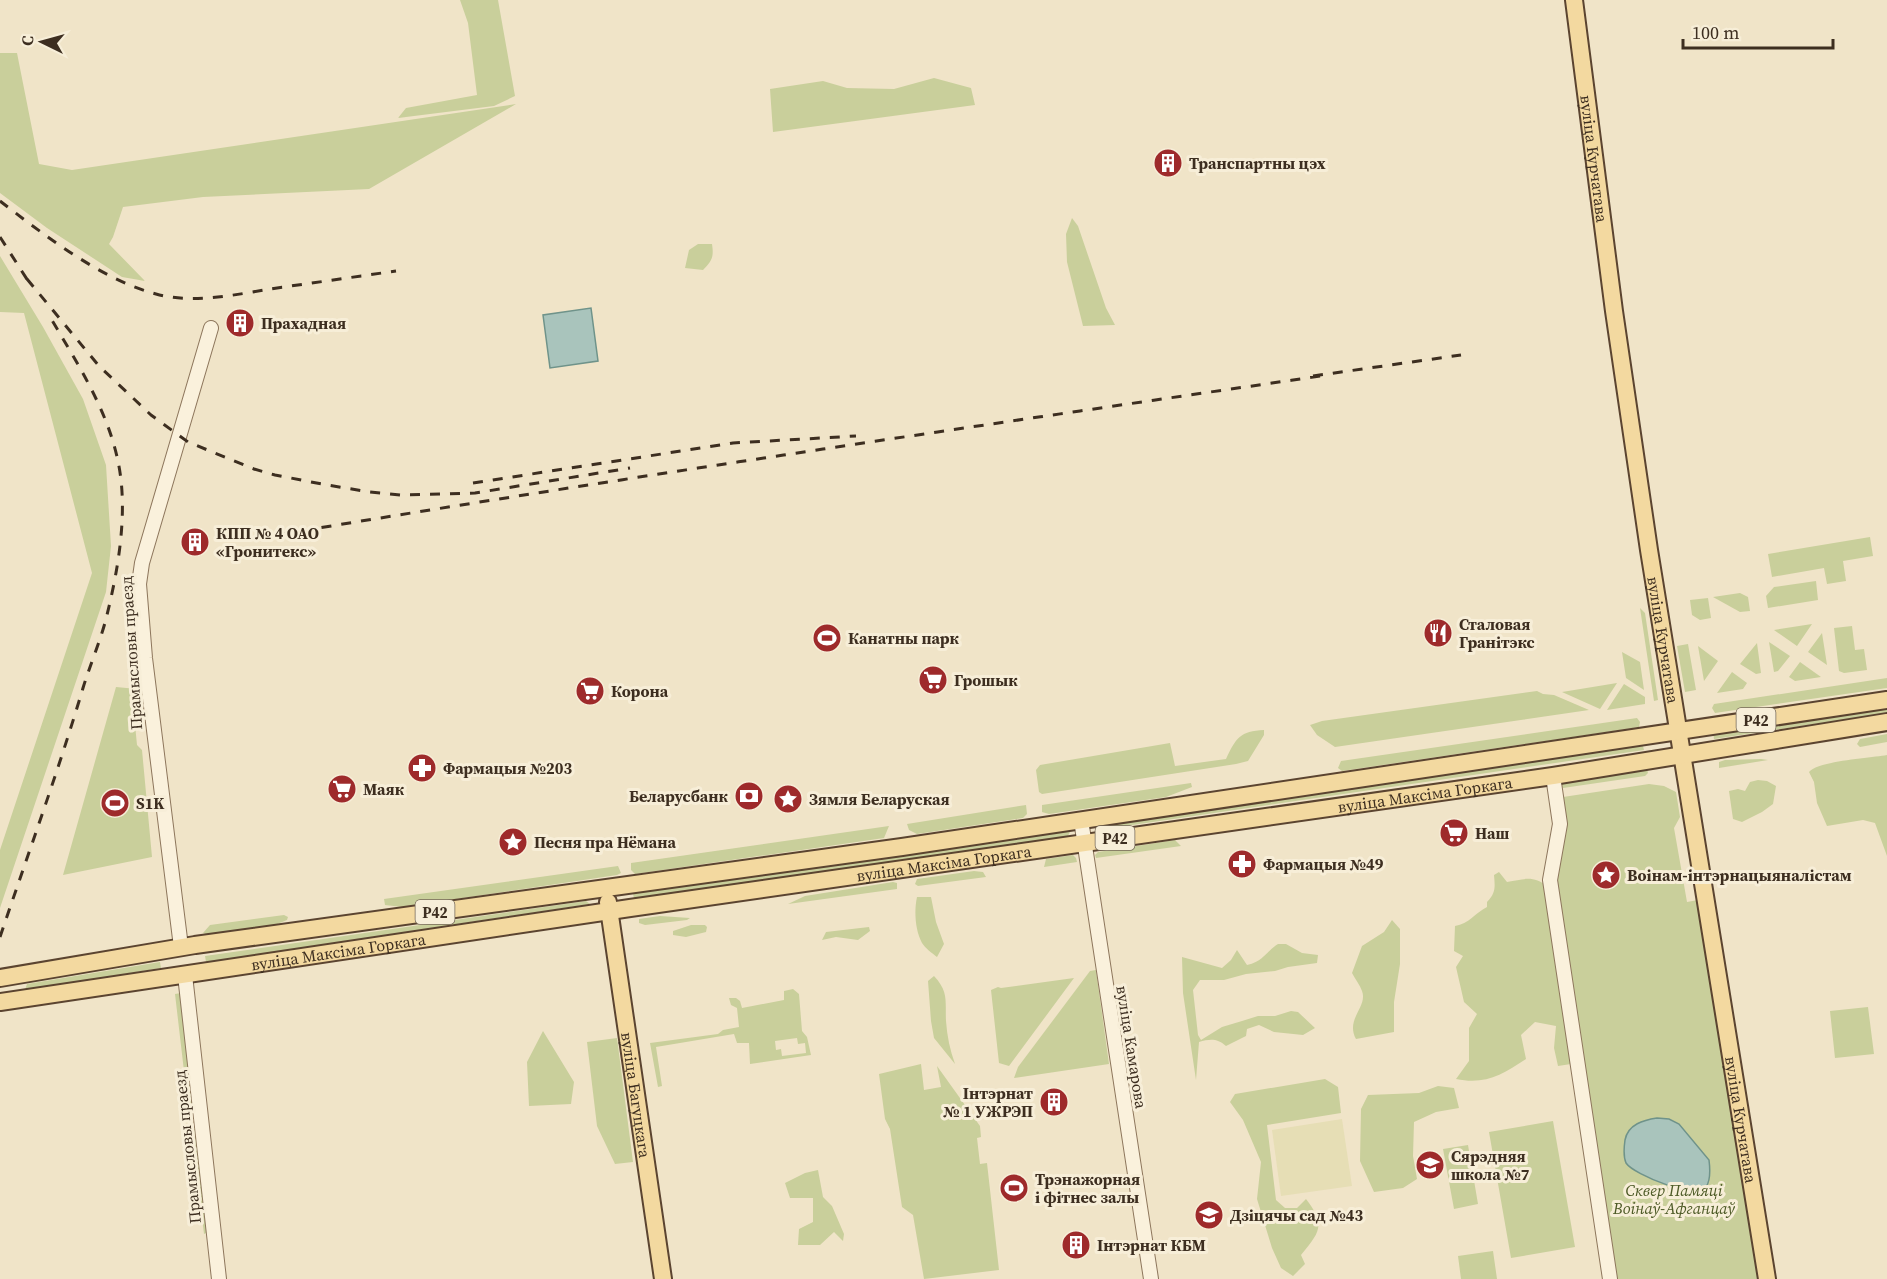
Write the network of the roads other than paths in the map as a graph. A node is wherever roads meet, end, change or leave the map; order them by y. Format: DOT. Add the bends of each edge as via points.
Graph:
graph roads {
  1 [pos="1574,0"];
  2 [pos="212,328"];
  3 [pos="1887,700"];
  4 [pos="1887,722"];
  5 [pos="1678,731"];
  6 [pos="1682,754"];
  7 [pos="1553,776"];
  8 [pos="1081,820"];
  9 [pos="1084,843"];
  10 [pos="606,889"];
  11 [pos="609,911"];
  12 [pos="181,947"];
  13 [pos="185,975"];
  14 [pos="0,978"];
  15 [pos="0,1002"];
  16 [pos="219,1279"];
  17 [pos="663,1279"];
  18 [pos="1151,1279"];
  19 [pos="1610,1279"];
  20 [pos="1767,1279"];
  1 -- 5 [label="main road, вуліца Курчатава" via="1616,323"];
  2 -- 12 [label="street, Прамысловы праезд" via="139,584"];
  3 -- 5 [label="main road, вуліца Максіма Горкага / Р42"];
  4 -- 6 [label="main road, вуліца Максіма Горкага / Р42"];
  5 -- 6 [label="main road, вуліца Курчатава"];
  5 -- 8 [label="main road, вуліца Максіма Горкага / Р42"];
  6 -- 7 [label="main road, вуліца Максіма Горкага / Р42"];
  6 -- 20 [label="main road, вуліца Курчатава"];
  7 -- 9 [label="main road, вуліца Максіма Горкага / Р42"];
  7 -- 19 [label="street" via="1560,824 1550,880"];
  8 -- 9 [label="street, вуліца Камарова"];
  8 -- 10 [label="main road, вуліца Максіма Горкага / Р42"];
  9 -- 11 [label="main road, вуліца Максіма Горкага / Р42"];
  9 -- 18 [label="street, вуліца Камарова"];
  10 -- 11 [label="main road, вуліца Багуцкага"];
  10 -- 12 [label="main road, вуліца Максіма Горкага / Р42"];
  11 -- 13 [label="main road, вуліца Максіма Горкага / Р42"];
  11 -- 17 [label="main road, вуліца Багуцкага"];
  12 -- 14 [label="main road, вуліца Максіма Горкага / Р42"];
  13 -- 15 [label="main road, вуліца Максіма Горкага / Р42"];
  13 -- 16 [label="street, Прамысловы праезд"];
}
